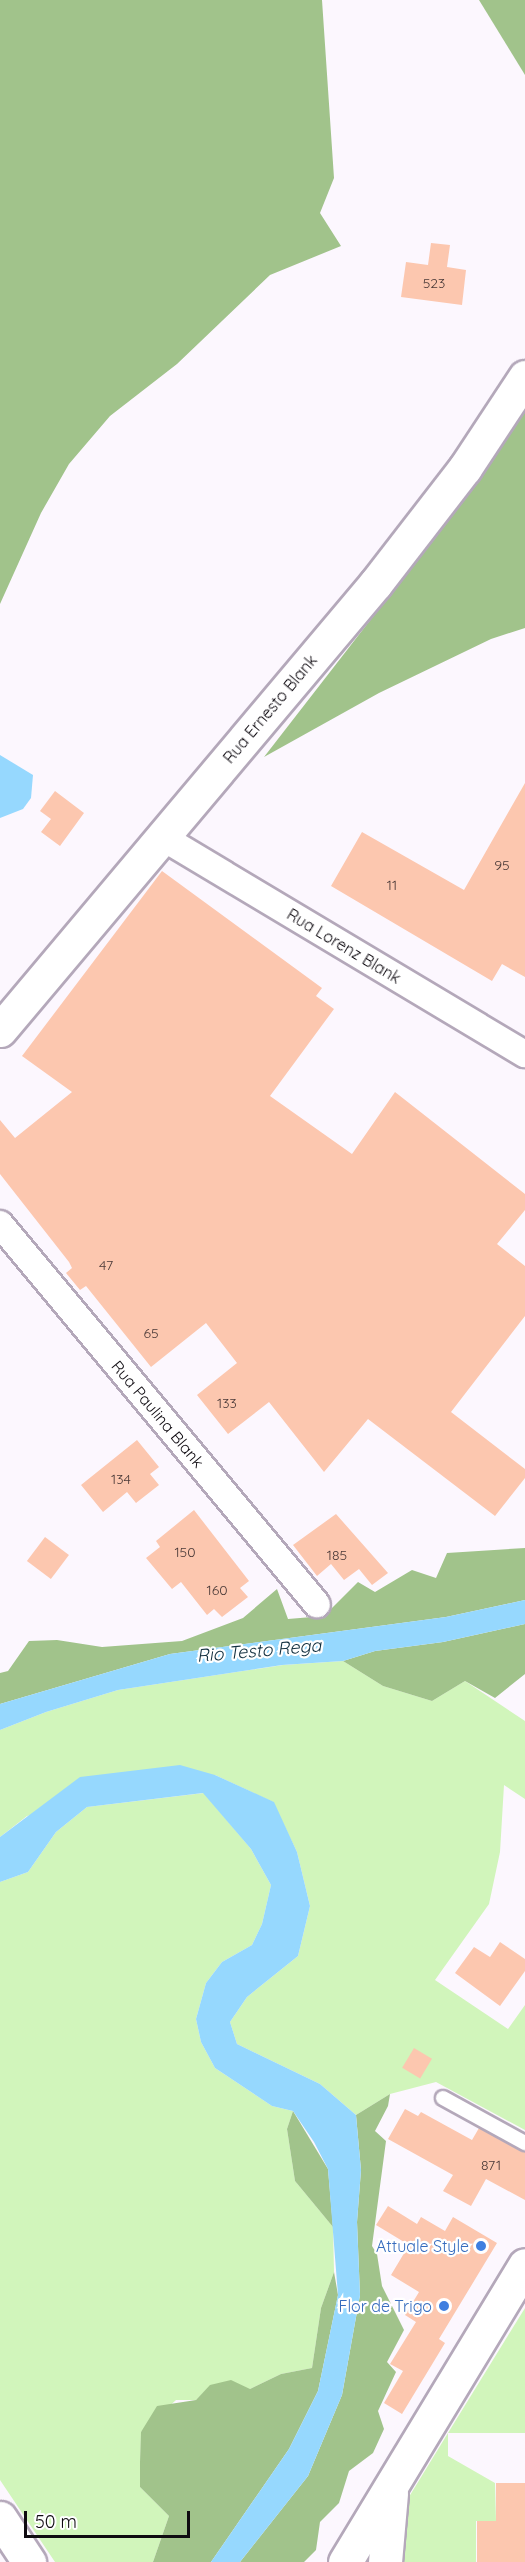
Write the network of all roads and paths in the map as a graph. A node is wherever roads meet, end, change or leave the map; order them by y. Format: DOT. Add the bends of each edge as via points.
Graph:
graph roads {
  1 [pos="525,377"];
  2 [pos="162,837"];
  3 [pos="0,1030"];
  4 [pos="525,1054"];
  5 [pos="0,1224"];
  6 [pos="317,1604"];
  7 [pos="443,2098"];
  8 [pos="525,2143"];
  9 [pos="525,2265"];
  10 [pos="391,2485"];
  11 [pos="0,2518"];
  12 [pos="29,2562"];
  13 [pos="345,2562"];
  14 [pos="385,2562"];
  1 -- 2 [label="street, Rua Ernesto Blank" via="420,528"];
  2 -- 3 [label="street, Rua Ernesto Blank"];
  2 -- 4 [label="street, Rua Lorenz Blank"];
  5 -- 6 [label="street, Rua Paulina Blank"];
  7 -- 8 [label="lane"];
  9 -- 10 [label="street"];
  10 -- 13 [label="street"];
  10 -- 14 [label="street"];
  11 -- 12 [label="street"];
}
